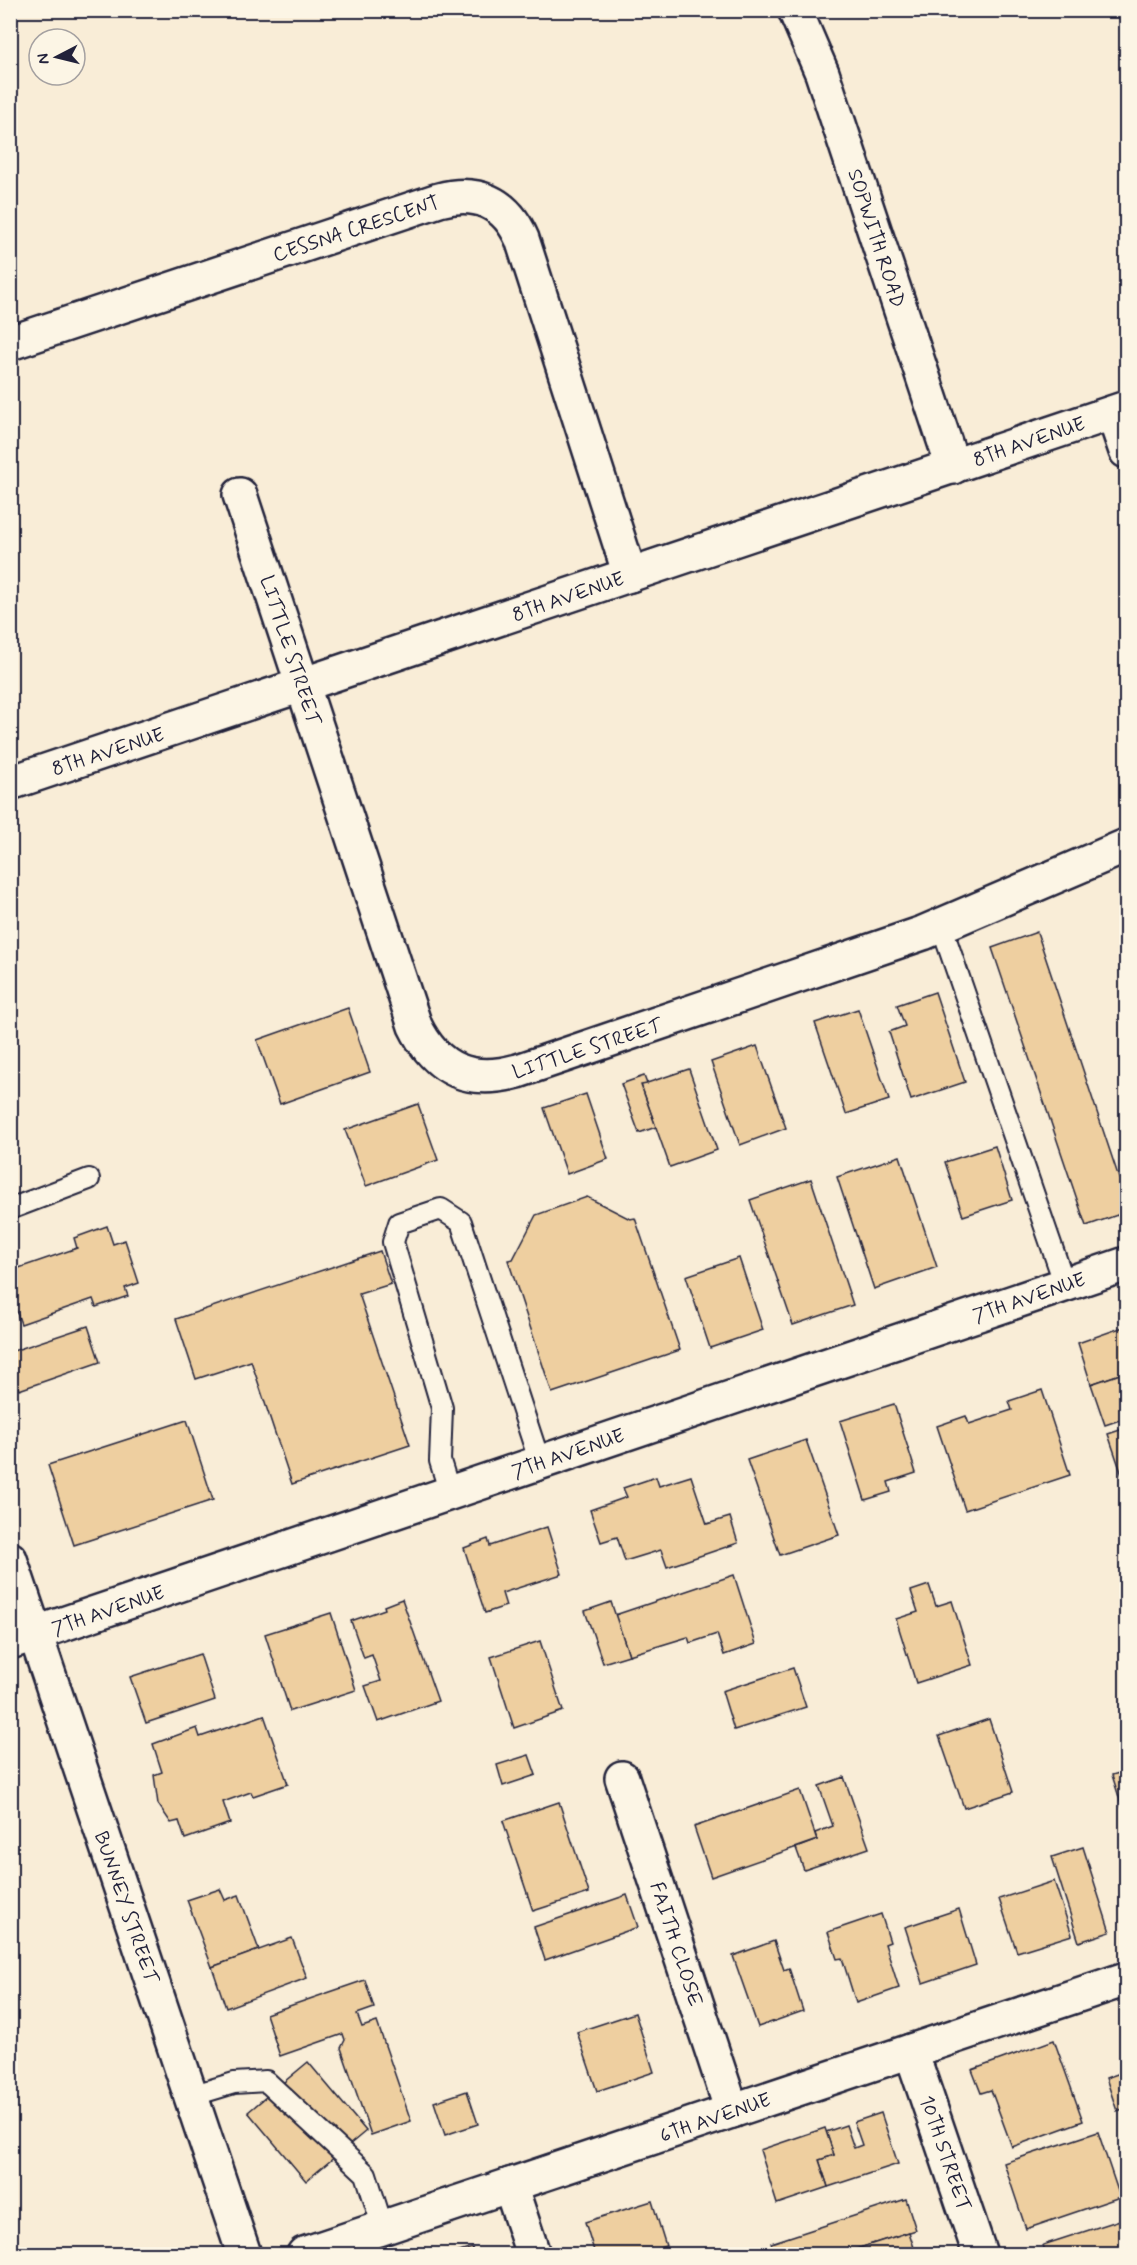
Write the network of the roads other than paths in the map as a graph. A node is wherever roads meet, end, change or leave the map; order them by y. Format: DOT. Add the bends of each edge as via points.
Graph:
graph roads {
  1 [pos="795,10"];
  2 [pos="10,343"];
  3 [pos="1120,411"];
  4 [pos="1126,451"];
  5 [pos="953,466"];
  6 [pos="240,495"];
  7 [pos="630,575"];
  8 [pos="303,687"];
  9 [pos="10,783"];
  10 [pos="1126,846"];
  11 [pos="941,925"];
  12 [pos="89,1179"];
  13 [pos="10,1209"];
  14 [pos="1126,1264"];
  15 [pos="1065,1285"];
  16 [pos="540,1463"];
  17 [pos="450,1493"];
  18 [pos="10,1559"];
  19 [pos="23,1638"];
  20 [pos="622,1778"];
  21 [pos="1126,1979"];
  22 [pos="911,2051"];
  23 [pos="191,2096"];
  24 [pos="732,2111"];
  25 [pos="510,2186"];
  26 [pos="383,2228"];
  27 [pos="244,2254"];
  28 [pos="304,2254"];
  29 [pos="533,2254"];
  30 [pos="980,2254"];
  1 -- 5 [label="street, SOPWITH ROAD" via="822,73"];
  2 -- 7 [label="street, CESSNA CRESCENT" via="439,200 475,195 492,202 516,224"];
  3 -- 4 [label="street"];
  3 -- 5 [label="street, 8TH AVENUE"];
  5 -- 7 [label="street, 8TH AVENUE"];
  6 -- 8 [label="street, LITTLE STREET"];
  7 -- 8 [label="street, 8TH AVENUE"];
  8 -- 9 [label="street, 8TH AVENUE"];
  8 -- 11 [label="street, LITTLE STREET" via="415,1026 434,1055 463,1073 491,1077 518,1071"];
  10 -- 11 [label="street, LITTLE STREET"];
  11 -- 15 [label="lane"];
  12 -- 13 [label="lane"];
  14 -- 15 [label="street, 7TH AVENUE"];
  15 -- 16 [label="street, 7TH AVENUE"];
  16 -- 17 [label="street, 7TH AVENUE"];
  16 -- 17 [label="lane" via="461,1222 441,1209 399,1222 393,1242 442,1408 440,1461"];
  17 -- 19 [label="street, 7TH AVENUE"];
  18 -- 19 [label="street, BUNNEY STREET"];
  19 -- 23 [label="street, BUNNEY STREET"];
  20 -- 24 [label="street, FAITH CLOSE"];
  21 -- 22 [label="street, 6TH AVENUE"];
  22 -- 24 [label="street, 6TH AVENUE"];
  22 -- 30 [label="street, 10TH STREET"];
  23 -- 26 [label="lane" via="234,2083 266,2081 366,2174"];
  23 -- 27 [label="street, BUNNEY STREET"];
  24 -- 25 [label="street, 6TH AVENUE"];
  25 -- 26 [label="street, 6TH AVENUE"];
  25 -- 29 [label="street"];
  26 -- 28 [label="street, 6TH AVENUE"];
}
